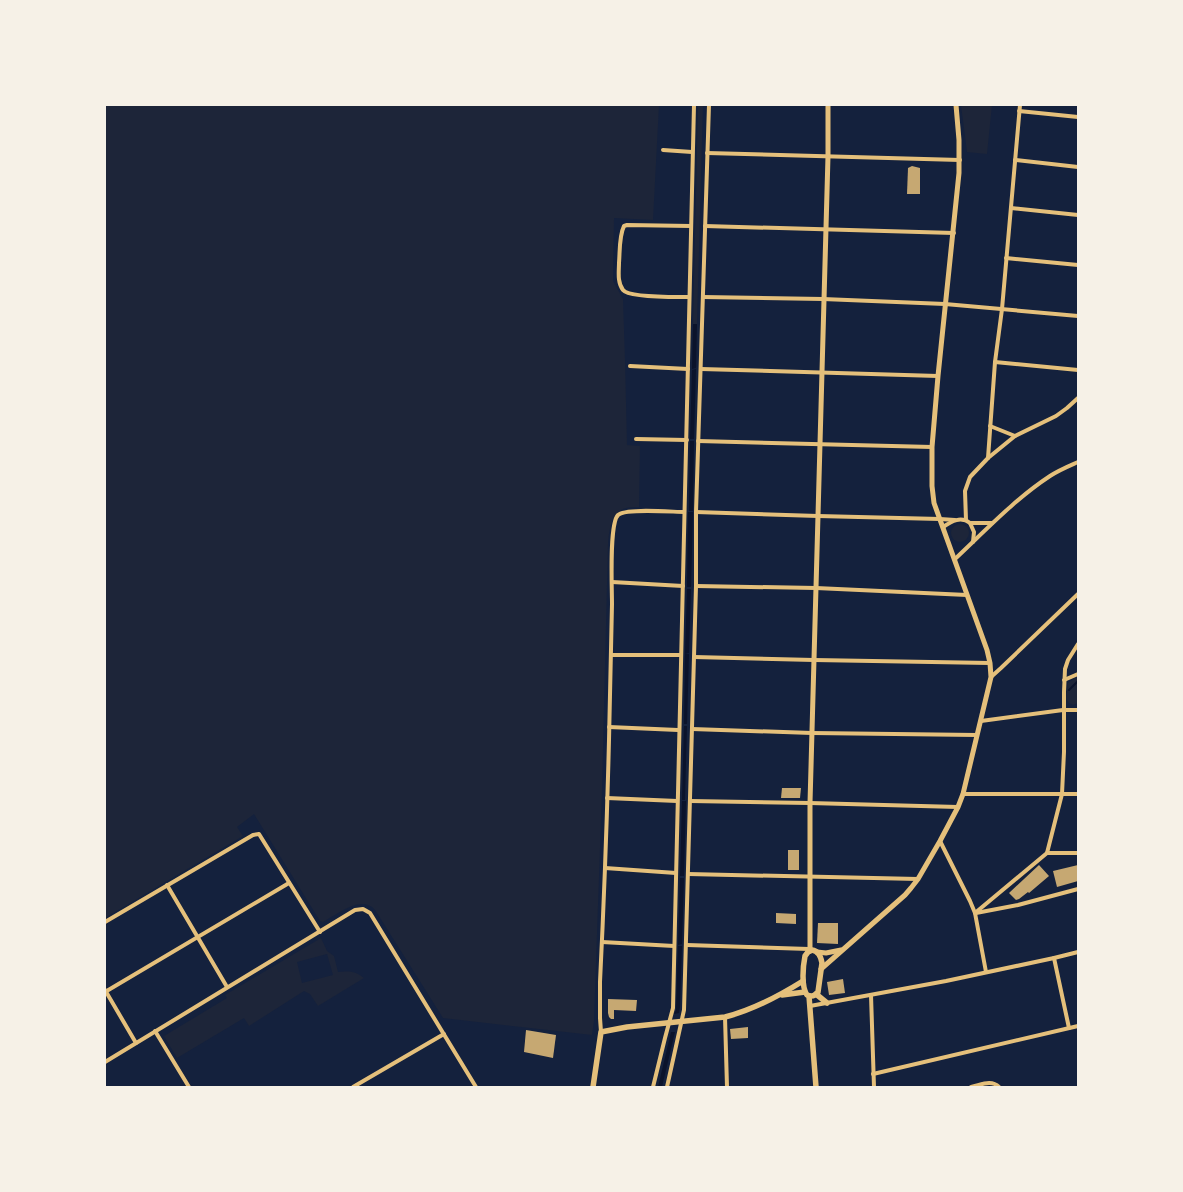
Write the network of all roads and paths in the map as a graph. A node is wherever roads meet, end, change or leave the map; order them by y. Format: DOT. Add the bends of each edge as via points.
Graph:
graph roads {
  1 [pos="694,105"];
  2 [pos="708,105"];
  3 [pos="828,105"];
  4 [pos="956,105"];
  5 [pos="1020,105"];
  6 [pos="1019,111"];
  7 [pos="1078,117"];
  8 [pos="663,150"];
  9 [pos="692,152"];
  10 [pos="707,153"];
  11 [pos="828,156"];
  12 [pos="960,160"];
  13 [pos="1015,160"];
  14 [pos="1078,167"];
  15 [pos="1011,208"];
  16 [pos="1078,216"];
  17 [pos="690,226"];
  18 [pos="705,226"];
  19 [pos="826,228"];
  20 [pos="954,233"];
  21 [pos="1006,258"];
  22 [pos="1078,265"];
  23 [pos="689,297"];
  24 [pos="703,297"];
  25 [pos="823,299"];
  26 [pos="946,304"];
  27 [pos="1002,309"];
  28 [pos="1078,316"];
  29 [pos="995,362"];
  30 [pos="630,366"];
  31 [pos="688,369"];
  32 [pos="701,369"];
  33 [pos="1078,370"];
  34 [pos="821,372"];
  35 [pos="938,376"];
  36 [pos="1078,398"];
  37 [pos="990,426"];
  38 [pos="1015,436"];
  39 [pos="636,439"];
  40 [pos="687,440"];
  41 [pos="698,441"];
  42 [pos="820,444"];
  43 [pos="932,446"];
  44 [pos="988,458"];
  45 [pos="1078,462"];
  46 [pos="684,512"];
  47 [pos="696,512"];
  48 [pos="818,516"];
  49 [pos="940,519"];
  50 [pos="954,520"];
  51 [pos="966,520"];
  52 [pos="970,523"];
  53 [pos="992,523"];
  54 [pos="943,527"];
  55 [pos="973,543"];
  56 [pos="955,560"];
  57 [pos="612,582"];
  58 [pos="683,586"];
  59 [pos="696,586"];
  60 [pos="816,588"];
  61 [pos="1078,594"];
  62 [pos="967,596"];
  63 [pos="1078,644"];
  64 [pos="612,655"];
  65 [pos="681,655"];
  66 [pos="694,657"];
  67 [pos="814,660"];
  68 [pos="990,663"];
  69 [pos="1078,674"];
  70 [pos="991,677"];
  71 [pos="1064,680"];
  72 [pos="1064,710"];
  73 [pos="1078,710"];
  74 [pos="981,721"];
  75 [pos="609,727"];
  76 [pos="692,729"];
  77 [pos="678,730"];
  78 [pos="812,732"];
  79 [pos="977,735"];
  80 [pos="963,794"];
  81 [pos="1062,794"];
  82 [pos="1078,794"];
  83 [pos="607,798"];
  84 [pos="677,801"];
  85 [pos="690,801"];
  86 [pos="810,803"];
  87 [pos="958,807"];
  88 [pos="940,841"];
  89 [pos="1047,852"];
  90 [pos="1078,853"];
  91 [pos="604,868"];
  92 [pos="676,873"];
  93 [pos="688,874"];
  94 [pos="810,876"];
  95 [pos="918,879"];
  96 [pos="289,882"];
  97 [pos="167,885"];
  98 [pos="1078,889"];
  99 [pos="975,913"];
  100 [pos="105,922"];
  101 [pos="320,932"];
  102 [pos="198,937"];
  103 [pos="602,942"];
  104 [pos="686,945"];
  105 [pos="674,946"];
  106 [pos="809,950"];
  107 [pos="842,950"];
  108 [pos="818,952"];
  109 [pos="1078,952"];
  110 [pos="1054,958"];
  111 [pos="821,969"];
  112 [pos="986,972"];
  113 [pos="804,981"];
  114 [pos="227,988"];
  115 [pos="105,991"];
  116 [pos="807,994"];
  117 [pos="816,994"];
  118 [pos="779,995"];
  119 [pos="871,995"];
  120 [pos="827,1003"];
  121 [pos="810,1006"];
  122 [pos="725,1018"];
  123 [pos="682,1022"];
  124 [pos="668,1023"];
  125 [pos="1078,1026"];
  126 [pos="1068,1028"];
  127 [pos="155,1031"];
  128 [pos="602,1032"];
  129 [pos="444,1034"];
  130 [pos="136,1043"];
  131 [pos="105,1062"];
  132 [pos="873,1074"];
  133 [pos="189,1087"];
  134 [pos="353,1087"];
  135 [pos="476,1087"];
  136 [pos="593,1087"];
  137 [pos="653,1087"];
  138 [pos="667,1087"];
  139 [pos="727,1087"];
  140 [pos="816,1087"];
  141 [pos="874,1087"];
  142 [pos="971,1087"];
  143 [pos="999,1087"];
  1 -- 9 [label="street"];
  2 -- 10 [label="street"];
  3 -- 11 [label="street"];
  4 -- 12 [label="street"];
  5 -- 6 [label="street"];
  6 -- 7 [label="street"];
  6 -- 13 [label="street"];
  8 -- 9 [label="street"];
  9 -- 17 [label="street"];
  10 -- 11 [label="street"];
  10 -- 18 [label="street"];
  11 -- 12 [label="street"];
  11 -- 19 [label="street"];
  12 -- 20 [label="street"];
  13 -- 14 [label="street"];
  13 -- 15 [label="street"];
  15 -- 16 [label="street"];
  15 -- 21 [label="street"];
  17 -- 23 [label="street"];
  17 -- 23 [label="street" via="624,226 619,256 619,281 628,294"];
  18 -- 19 [label="street"];
  18 -- 24 [label="street"];
  19 -- 20 [label="street"];
  19 -- 25 [label="street"];
  20 -- 26 [label="street"];
  21 -- 22 [label="street"];
  21 -- 27 [label="street"];
  23 -- 31 [label="street"];
  24 -- 25 [label="street"];
  24 -- 32 [label="street"];
  25 -- 26 [label="street"];
  25 -- 34 [label="street"];
  26 -- 27 [label="street"];
  26 -- 35 [label="street"];
  27 -- 28 [label="street"];
  27 -- 29 [label="street"];
  29 -- 33 [label="street"];
  29 -- 37 [label="street"];
  30 -- 31 [label="street"];
  31 -- 40 [label="street"];
  32 -- 34 [label="street"];
  32 -- 41 [label="street"];
  34 -- 35 [label="street"];
  34 -- 42 [label="street"];
  35 -- 43 [label="street"];
  36 -- 38 [label="street" via="1056,416"];
  37 -- 38 [label="street"];
  37 -- 44 [label="street"];
  38 -- 44 [label="street"];
  39 -- 40 [label="street"];
  40 -- 46 [label="street"];
  41 -- 42 [label="street"];
  41 -- 47 [label="street"];
  42 -- 43 [label="street"];
  42 -- 48 [label="street"];
  43 -- 49 [label="street" via="932,494"];
  44 -- 51 [label="street" via="970,476 967,483"];
  45 -- 53 [label="street" via="1052,474"];
  46 -- 57 [label="street" via="629,511 618,515 613,532"];
  46 -- 58 [label="street"];
  47 -- 48 [label="street"];
  47 -- 59 [label="street"];
  48 -- 49 [label="street"];
  48 -- 60 [label="street"];
  49 -- 50 [label="street"];
  49 -- 54 [label="street"];
  50 -- 51 [label="street"];
  50 -- 54 [label="street"];
  51 -- 52 [label="street"];
  52 -- 53 [label="street"];
  52 -- 55 [label="street" via="974,532"];
  53 -- 55 [label="street"];
  54 -- 56 [label="street"];
  55 -- 56 [label="street"];
  56 -- 62 [label="street"];
  57 -- 58 [label="street"];
  57 -- 64 [label="street"];
  58 -- 65 [label="street"];
  59 -- 60 [label="street"];
  59 -- 66 [label="street"];
  60 -- 62 [label="street"];
  60 -- 67 [label="street"];
  61 -- 70 [label="street"];
  62 -- 68 [label="street"];
  63 -- 71 [label="street" via="1068,660"];
  64 -- 65 [label="street"];
  64 -- 75 [label="street"];
  65 -- 77 [label="street"];
  66 -- 67 [label="street"];
  66 -- 76 [label="street"];
  67 -- 68 [label="street"];
  67 -- 78 [label="street"];
  68 -- 70 [label="street"];
  69 -- 71 [label="street"];
  70 -- 74 [label="street"];
  71 -- 72 [label="street"];
  72 -- 73 [label="street"];
  72 -- 74 [label="street"];
  72 -- 81 [label="street"];
  74 -- 79 [label="street"];
  75 -- 77 [label="street"];
  75 -- 83 [label="street"];
  76 -- 78 [label="street"];
  76 -- 85 [label="street"];
  77 -- 84 [label="street"];
  78 -- 79 [label="street"];
  78 -- 86 [label="street"];
  79 -- 80 [label="street"];
  80 -- 81 [label="street"];
  80 -- 87 [label="street"];
  81 -- 82 [label="street"];
  81 -- 89 [label="street"];
  83 -- 84 [label="street"];
  83 -- 91 [label="street"];
  84 -- 92 [label="street"];
  85 -- 86 [label="street"];
  85 -- 93 [label="street"];
  86 -- 87 [label="street"];
  86 -- 94 [label="street"];
  87 -- 88 [label="street"];
  88 -- 95 [label="street"];
  88 -- 99 [label="street"];
  89 -- 90 [label="street"];
  89 -- 99 [label="street"];
  91 -- 92 [label="street"];
  91 -- 103 [label="street"];
  92 -- 105 [label="street"];
  93 -- 94 [label="street"];
  93 -- 104 [label="street"];
  94 -- 95 [label="street"];
  94 -- 106 [label="street"];
  95 -- 107 [label="street" via="905,895"];
  96 -- 97 [label="street" via="259,834 253,835"];
  96 -- 101 [label="street"];
  96 -- 102 [label="street"];
  97 -- 100 [label="street"];
  97 -- 102 [label="street"];
  98 -- 99 [label="street"];
  99 -- 112 [label="street"];
  101 -- 114 [label="street"];
  101 -- 129 [label="street" via="355,910 364,909 370,913"];
  102 -- 114 [label="street"];
  102 -- 115 [label="street"];
  103 -- 105 [label="street"];
  103 -- 128 [label="street"];
  104 -- 106 [label="street"];
  104 -- 123 [label="street"];
  105 -- 124 [label="street" via="673,1008"];
  106 -- 108 [label="main road"];
  106 -- 113 [label="main road" via="804,958"];
  107 -- 108 [label="street"];
  107 -- 111 [label="street"];
  108 -- 111 [label="main road" via="822,958"];
  109 -- 110 [label="street"];
  110 -- 112 [label="street"];
  110 -- 126 [label="street"];
  111 -- 117 [label="main road"];
  112 -- 119 [label="street"];
  113 -- 116 [label="main road"];
  113 -- 118 [label="main road"];
  114 -- 127 [label="street"];
  115 -- 130 [label="street"];
  116 -- 117 [label="main road"];
  116 -- 118 [label="main road"];
  116 -- 121 [label="main road"];
  117 -- 120 [label="main road"];
  118 -- 122 [label="main road"];
  119 -- 120 [label="street"];
  119 -- 132 [label="street"];
  120 -- 121 [label="street"];
  121 -- 140 [label="main road"];
  122 -- 123 [label="main road"];
  122 -- 139 [label="street"];
  123 -- 124 [label="main road"];
  123 -- 138 [label="street"];
  124 -- 128 [label="main road"];
  124 -- 137 [label="street"];
  125 -- 126 [label="street"];
  126 -- 132 [label="street"];
  127 -- 130 [label="street"];
  127 -- 133 [label="street"];
  128 -- 136 [label="main road"];
  129 -- 134 [label="street"];
  129 -- 135 [label="street"];
  130 -- 131 [label="street"];
  132 -- 141 [label="street"];
  142 -- 143 [label="street" via="993,1082"];
}
